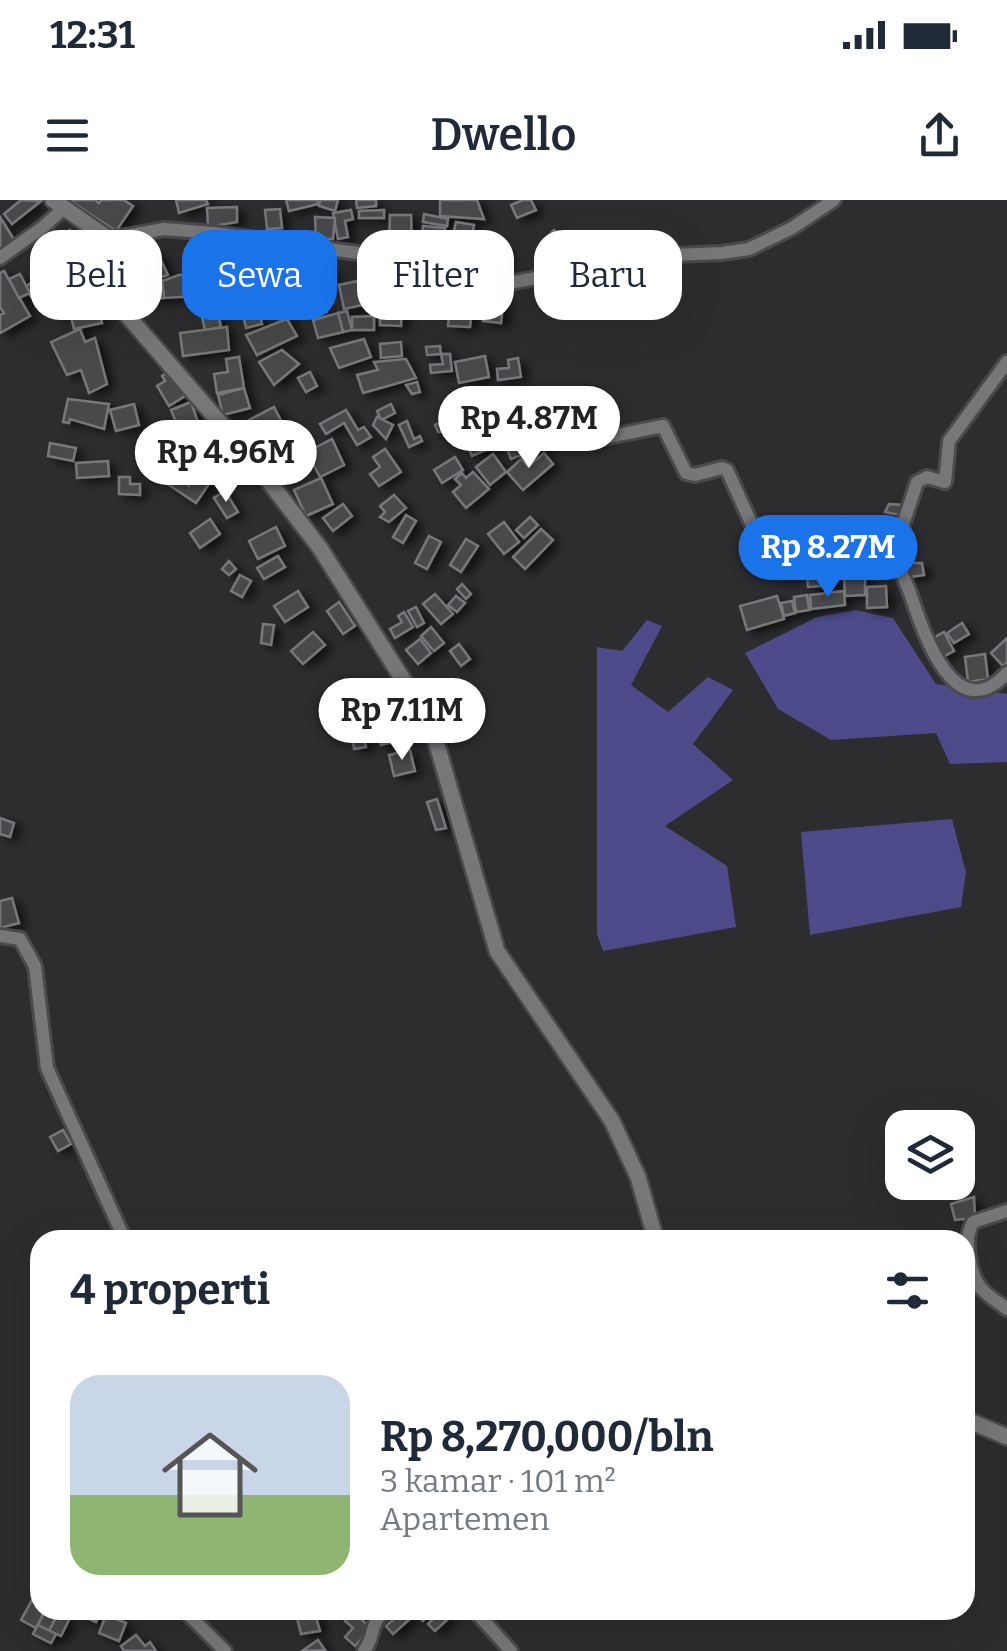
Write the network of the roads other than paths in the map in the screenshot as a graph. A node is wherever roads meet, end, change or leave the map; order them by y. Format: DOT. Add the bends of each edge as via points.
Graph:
graph roads {
  1 [pos="834,200"];
  2 [pos="59,204"];
  3 [pos="96,230"];
  4 [pos="162,230"];
  5 [pos="0,258"];
  6 [pos="131,320"];
  7 [pos="1007,362"];
  8 [pos="597,439"];
  9 [pos="898,555"];
  10 [pos="1007,673"];
  11 [pos="0,936"];
  12 [pos="1007,1211"];
  13 [pos="120,1230"];
  14 [pos="653,1230"];
  15 [pos="970,1230"];
  16 [pos="975,1275"];
  17 [pos="1007,1308"];
  18 [pos="975,1423"];
  19 [pos="1007,1437"];
  20 [pos="194,1620"];
  21 [pos="376,1620"];
  22 [pos="483,1620"];
  23 [pos="225,1651"];
  24 [pos="364,1651"];
  25 [pos="510,1651"];
  1 -- 4 [label="street" via="749,249 650,256 515,282 474,280 366,253"];
  2 -- 3 [label="street"];
  2 -- 5 [label="street" via="43,228"];
  6 -- 14 [label="street" via="320,548 432,724 497,951 612,1121"];
  7 -- 9 [label="street" via="948,441 945,482 917,482"];
  8 -- 9 [label="street" via="662,426 686,473 727,470 762,539 802,537 805,550"];
  9 -- 10 [label="street" via="926,640 945,671 980,691"];
  11 -- 13 [label="street" via="20,939 31,954 44,1060"];
  12 -- 15 [label="street" via="973,1222"];
  16 -- 17 [label="street"];
  18 -- 19 [label="street"];
  20 -- 23 [label="street"];
  21 -- 24 [label="street"];
  22 -- 25 [label="street"];
}
